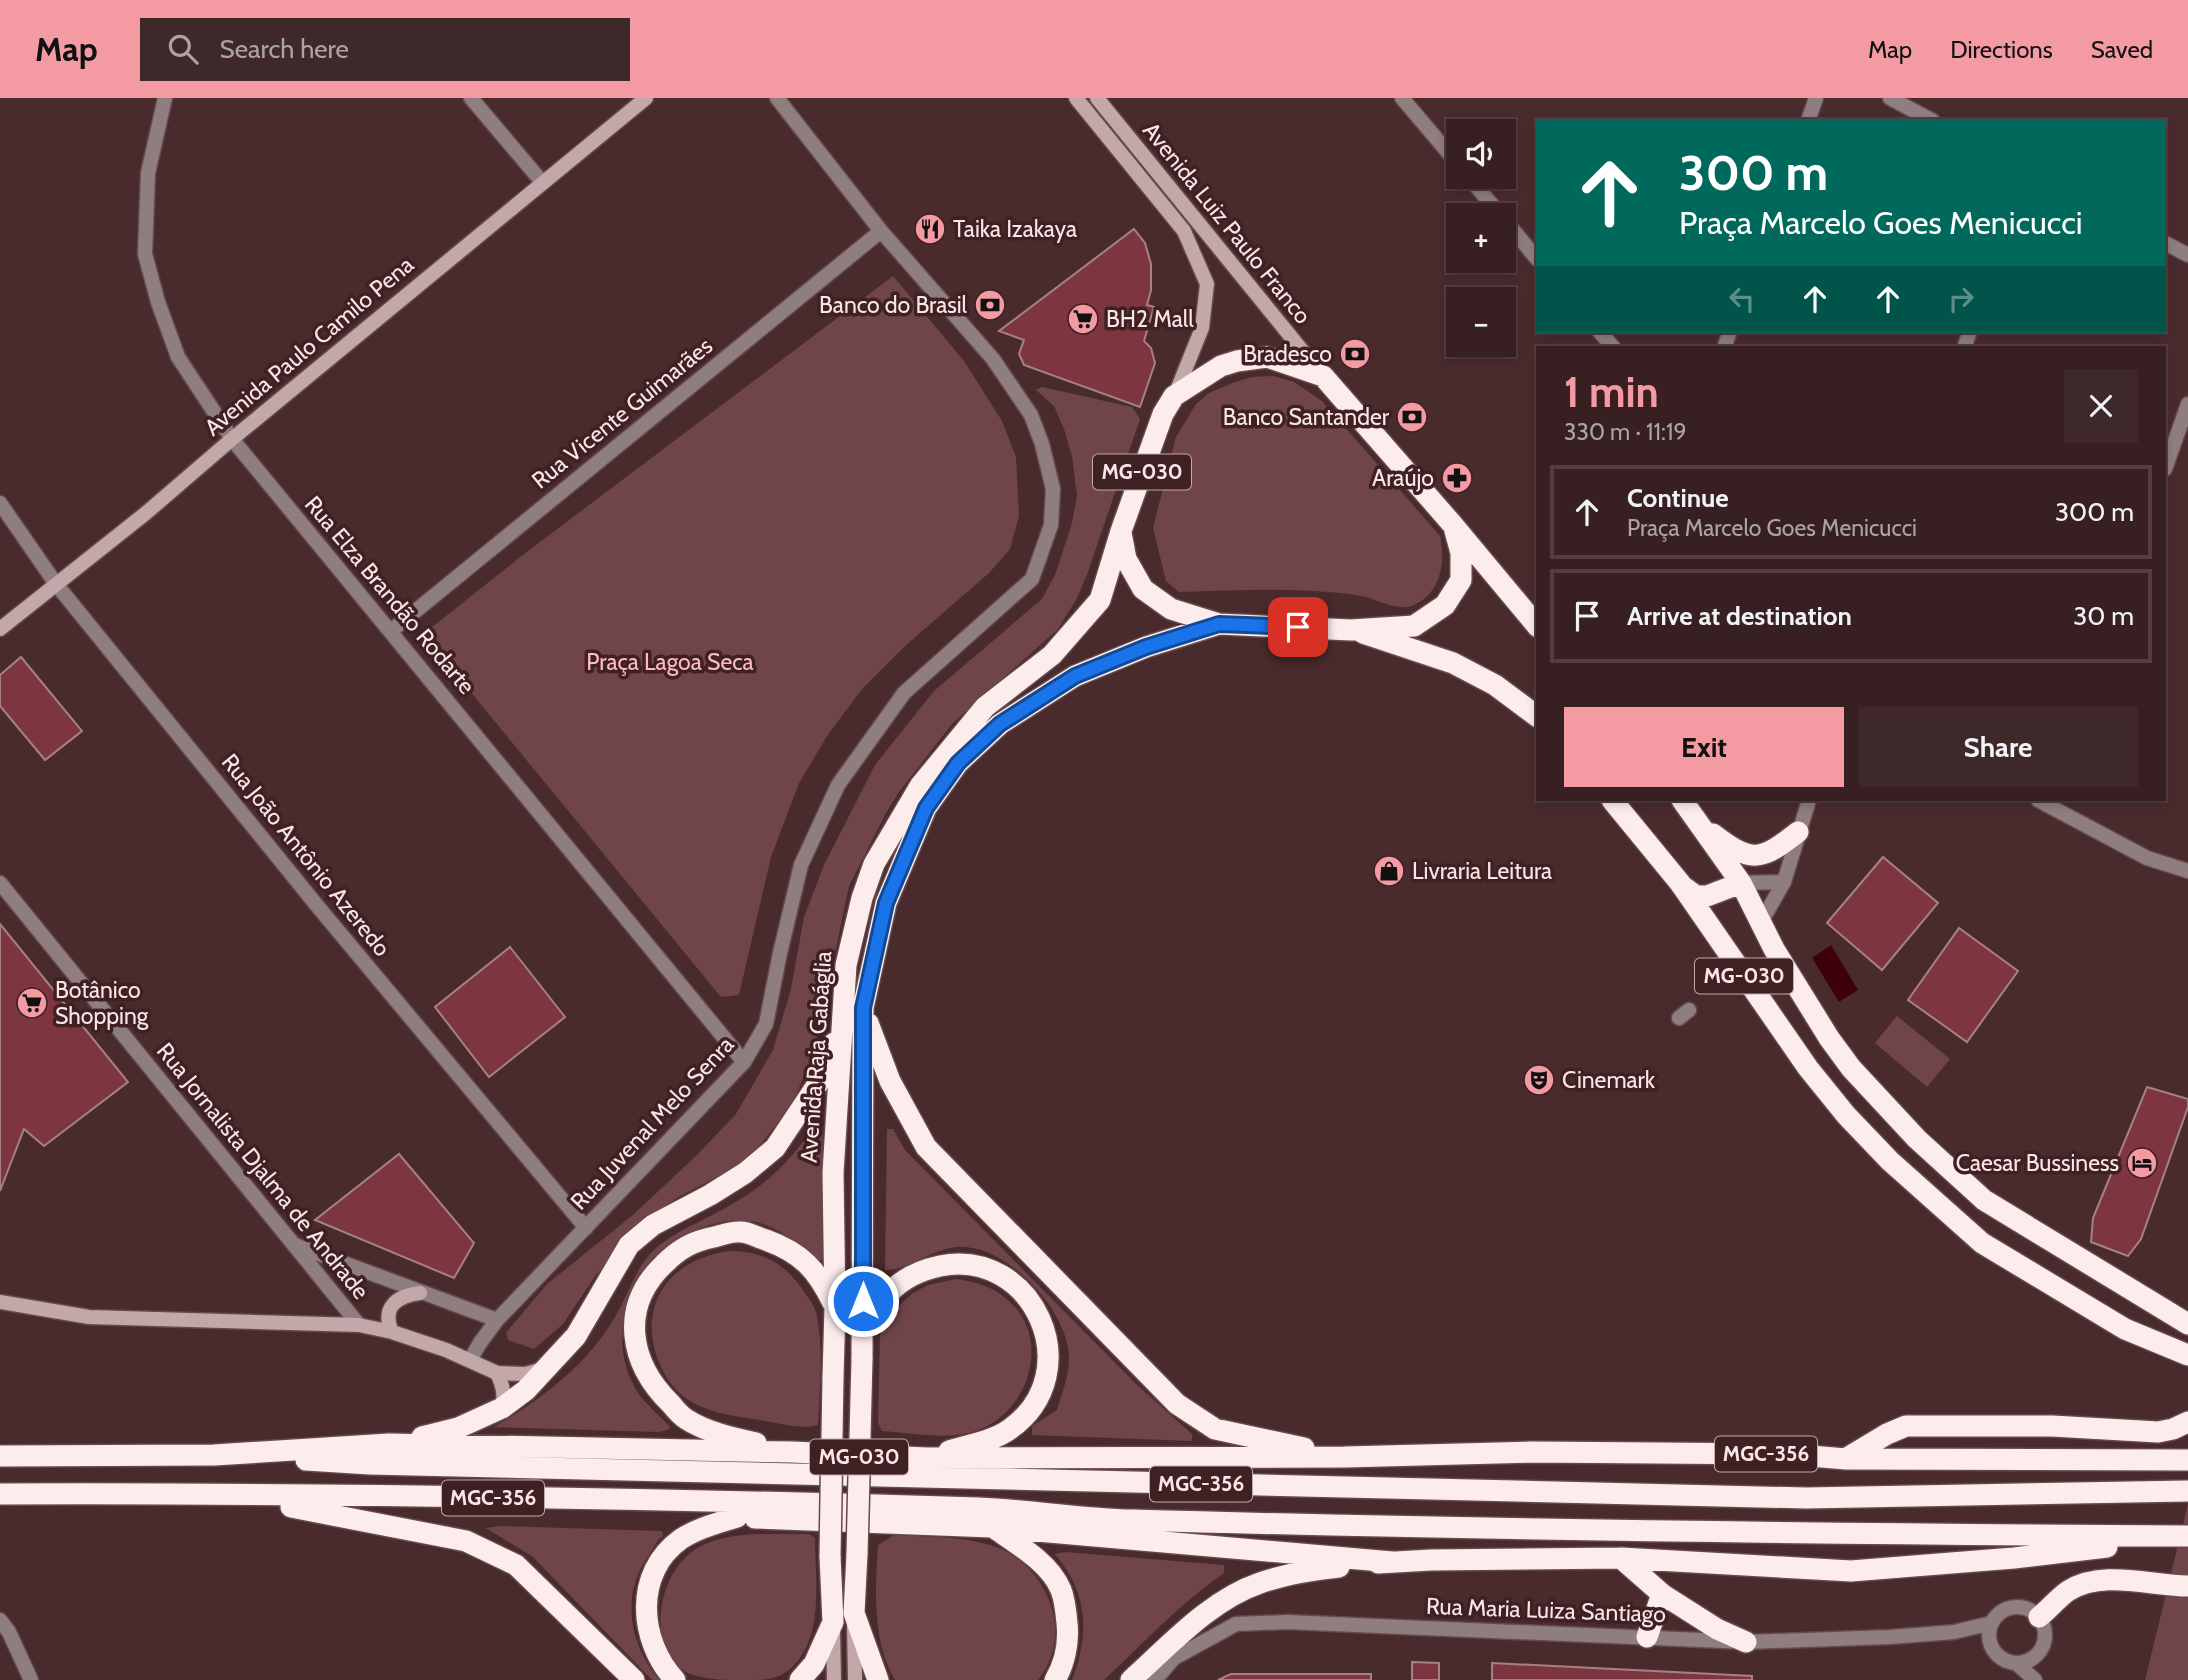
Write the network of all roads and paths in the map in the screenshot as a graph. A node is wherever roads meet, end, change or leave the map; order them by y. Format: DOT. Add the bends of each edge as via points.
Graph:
graph roads {
  1 [pos="165,98"];
  2 [pos="471,98"];
  3 [pos="646,98"];
  4 [pos="777,98"];
  5 [pos="1076,98"];
  6 [pos="1097,98"];
  7 [pos="1402,98"];
  8 [pos="1816,98"];
  9 [pos="1890,98"];
  10 [pos="1809,119"];
  11 [pos="1929,119"];
  12 [pos="1446,150"];
  13 [pos="542,182"];
  14 [pos="1478,189"];
  15 [pos="1490,203"];
  16 [pos="881,231"];
  17 [pos="1516,234"];
  18 [pos="2166,244"];
  19 [pos="2188,255"];
  20 [pos="1536,258"];
  21 [pos="1323,376"];
  22 [pos="1174,396"];
  23 [pos="2188,404"];
  24 [pos="232,439"];
  25 [pos="2166,466"];
  26 [pos="0,503"];
  27 [pos="1453,526"];
  28 [pos="1121,531"];
  29 [pos="56,584"];
  30 [pos="1219,624"];
  31 [pos="1536,625"];
  32 [pos="0,629"];
  33 [pos="1351,629"];
  34 [pos="391,631"];
  35 [pos="1536,716"];
  36 [pos="1613,801"];
  37 [pos="1683,801"];
  38 [pos="1809,801"];
  39 [pos="2044,802"];
  40 [pos="1699,823"];
  41 [pos="1798,832"];
  42 [pos="2188,872"];
  43 [pos="1784,882"];
  44 [pos="0,883"];
  45 [pos="1680,883"];
  46 [pos="1741,883"];
  47 [pos="1761,922"];
  48 [pos="863,1008"];
  49 [pos="842,1022"];
  50 [pos="744,1062"];
  51 [pos="586,1228"];
  52 [pos="294,1244"];
  53 [pos="420,1293"];
  54 [pos="0,1302"];
  55 [pos="835,1307"];
  56 [pos="497,1320"];
  57 [pos="2188,1324"];
  58 [pos="359,1325"];
  59 [pos="863,1328"];
  60 [pos="392,1332"];
  61 [pos="2188,1355"];
  62 [pos="470,1360"];
  63 [pos="548,1368"];
  64 [pos="497,1373"];
  65 [pos="502,1408"];
  66 [pos="2188,1422"];
  67 [pos="389,1444"];
  68 [pos="792,1452"];
  69 [pos="214,1455"];
  70 [pos="0,1456"];
  71 [pos="1345,1457"];
  72 [pos="928,1458"];
  73 [pos="1846,1459"];
  74 [pos="2188,1460"];
  75 [pos="2188,1491"];
  76 [pos="0,1495"];
  77 [pos="291,1507"];
  78 [pos="737,1517"];
  79 [pos="992,1527"];
  80 [pos="2188,1536"];
  81 [pos="1621,1558"];
  82 [pos="1392,1562"];
  83 [pos="2188,1586"];
  84 [pos="1662,1594"];
  85 [pos="854,1613"];
  86 [pos="2039,1618"];
  87 [pos="0,1620"];
  88 [pos="833,1622"];
  89 [pos="1992,1623"];
  90 [pos="1954,1632"];
  91 [pos="1647,1637"];
  92 [pos="1990,1641"];
  93 [pos="1746,1642"];
  94 [pos="2016,1663"];
  95 [pos="31,1680"];
  96 [pos="634,1680"];
  97 [pos="675,1680"];
  98 [pos="800,1680"];
  99 [pos="834,1680"];
  100 [pos="855,1680"];
  101 [pos="878,1680"];
  102 [pos="1055,1680"];
  103 [pos="1131,1680"];
  104 [pos="1155,1680"];
  105 [pos="2035,1680"];
  1 -- 24 [label="street, Rua Elza Brandão Rodarte" via="148,173 145,254 178,358"];
  2 -- 13 [label="street"];
  3 -- 13 [label="street, Avenida Paulo Camilo Pena"];
  4 -- 16 [label="street, Rua Juvenal Melo Senra"];
  5 -- 22 [label="street, Avenida Luiz Paulo Franco" via="1184,231 1207,284 1202,328"];
  6 -- 21 [label="street, Avenida Luiz Paulo Franco"];
  7 -- 12 [label="street"];
  8 -- 10 [label="street"];
  9 -- 11 [label="street"];
  13 -- 24 [label="street, Avenida Paulo Camilo Pena"];
  14 -- 15 [label="street"];
  16 -- 34 [label="street, Rua Vicente Guimarães"];
  16 -- 50 [label="street, Rua Juvenal Melo Senra" via="993,359 1031,415 1053,489 1051,525 1032,579 904,693 838,785 801,865 766,1024"];
  17 -- 20 [label="street"];
  18 -- 19 [label="street"];
  21 -- 22 [label="highway" via="1266,357 1256,358 1221,366"];
  21 -- 27 [label="highway"];
  22 -- 28 [label="highway, MG-030" via="1163,414"];
  23 -- 25 [label="street"];
  24 -- 29 [label="street, Avenida Paulo Camilo Pena"];
  24 -- 34 [label="street, Rua Elza Brandão Rodarte"];
  26 -- 29 [label="street, Rua João Antônio Azeredo"];
  27 -- 31 [label="highway"];
  27 -- 33 [label="highway" via="1461,553 1461,580 1445,605 1414,626"];
  28 -- 30 [label="highway" via="1126,559 1143,589 1171,609"];
  28 -- 49 [label="highway, Avenida Raja Gabáglia / MG-030" via="1100,600 1052,655 985,707 920,786 874,864 846,965"];
  29 -- 32 [label="street, Avenida Paulo Camilo Pena"];
  29 -- 51 [label="street, Rua João Antônio Azeredo"];
  30 -- 33 [label="highway, MG-030"];
  30 -- 48 [label="highway, Avenida Raja Gabáglia / MG-030" via="1075,676 1000,724 958,763 926,808 886,903"];
  33 -- 35 [label="highway, MG-030" via="1453,663 1495,685"];
  34 -- 50 [label="street, Rua Elza Brandão Rodarte"];
  36 -- 45 [label="highway, MG-030"];
  37 -- 40 [label="highway, MG-030"];
  38 -- 41 [label="street"];
  39 -- 42 [label="street" via="2147,858"];
  40 -- 41 [label="highway" via="1736,851 1757,856 1772,852"];
  40 -- 46 [label="highway, MG-030"];
  41 -- 43 [label="street"];
  43 -- 46 [label="street"];
  43 -- 47 [label="street"];
  44 -- 52 [label="street, Rua Jornalista Djalma de Andrade"];
  45 -- 46 [label="highway" via="1696,896"];
  45 -- 61 [label="highway, MG-030" via="1808,1069 1890,1161 1982,1243 2125,1329"];
  46 -- 47 [label="highway, MG-030"];
  47 -- 57 [label="highway, MG-030" via="1829,1038 1917,1139 1984,1200"];
  48 -- 59 [label="highway, Avenida Raja Gabáglia / MG-030"];
  48 -- 71 [label="highway" via="890,1081 926,1147 1177,1404 1215,1429"];
  49 -- 55 [label="highway, Avenida Raja Gabáglia / MG-030" via="833,1173"];
  49 -- 63 [label="highway" via="821,1079 775,1148 745,1173 629,1245 576,1336"];
  50 -- 51 [label="street, Rua Juvenal Melo Senra"];
  51 -- 56 [label="street, Rua Juvenal Melo Senra"];
  52 -- 53 [label="street"];
  52 -- 58 [label="street, Rua Jornalista Djalma de Andrade"];
  53 -- 56 [label="street"];
  53 -- 60 [label="street" via="396,1300 390,1311"];
  54 -- 58 [label="street" via="89,1317"];
  55 -- 68 [label="highway" via="806,1262 785,1247 741,1232 683,1247 651,1276 636,1308 636,1348 643,1369 654,1388 685,1419 724,1435"];
  55 -- 88 [label="highway, Avenida Raja Gabáglia / MG-030, bridge"];
  56 -- 62 [label="street, Rua Juvenal Melo Senra"];
  58 -- 60 [label="street"];
  59 -- 72 [label="highway" via="889,1292 927,1269 950,1264 973,1265 1007,1278 1032,1304 1048,1341 1049,1362 1040,1397 1008,1431"];
  59 -- 85 [label="highway, Avenida Raja Gabáglia / MG-030, bridge"];
  60 -- 62 [label="street"];
  62 -- 64 [label="street"];
  63 -- 64 [label="street" via="526,1374"];
  63 -- 65 [label="highway"];
  64 -- 65 [label="street" via="503,1385"];
  65 -- 67 [label="highway" via="458,1428"];
  66 -- 73 [label="highway" via="2158,1432 1906,1426"];
  67 -- 68 [label="highway, MGC-356"];
  67 -- 69 [label="highway, MGC-356"];
  68 -- 72 [label="highway, MGC-356"];
  69 -- 70 [label="highway, MGC-356"];
  69 -- 75 [label="highway, MGC-356" via="370,1464 1806,1498"];
  71 -- 72 [label="highway, MGC-356"];
  71 -- 73 [label="highway, MGC-356" via="1532,1452 1787,1454"];
  73 -- 74 [label="highway, MGC-356"];
  76 -- 77 [label="highway, MGC-356" via="70,1506"];
  76 -- 80 [label="highway, MGC-356" via="309,1493 986,1508 1123,1520 1382,1526"];
  77 -- 78 [label="highway, MGC-356"];
  77 -- 96 [label="highway" via="466,1541 516,1565"];
  78 -- 79 [label="highway, MGC-356"];
  78 -- 97 [label="highway" via="680,1540 662,1559 652,1579 647,1628 663,1667"];
  79 -- 82 [label="highway, MGC-356"];
  79 -- 102 [label="highway" via="1026,1549 1061,1589 1068,1636"];
  80 -- 81 [label="highway, MGC-356" via="2014,1558 1851,1571"];
  81 -- 82 [label="highway, MGC-356"];
  81 -- 84 [label="highway"];
  82 -- 103 [label="highway" via="1304,1570 1258,1583 1196,1622"];
  83 -- 86 [label="highway" via="2103,1579 2070,1590"];
  84 -- 91 [label="highway"];
  84 -- 93 [label="highway"];
  85 -- 100 [label="street, Avenida Raja Gabáglia"];
  85 -- 101 [label="highway"];
  86 -- 89 [label="street" via="2014,1606"];
  86 -- 94 [label="street" via="2044,1643 2033,1658"];
  87 -- 95 [label="street"];
  88 -- 98 [label="highway" via="814,1664"];
  88 -- 99 [label="street, Avenida Raja Gabáglia"];
  89 -- 90 [label="street, Rua Maria Luiza Santiago"];
  89 -- 92 [label="street"];
  90 -- 92 [label="street, Rua Maria Luiza Santiago"];
  90 -- 93 [label="street, Rua Maria Luiza Santiago"];
  91 -- 93 [label="street, Rua Maria Luiza Santiago"];
  91 -- 104 [label="street, Rua Maria Luiza Santiago" via="1287,1622 1236,1624 1174,1658"];
  92 -- 94 [label="street" via="1999,1657"];
  94 -- 105 [label="street"];
}
